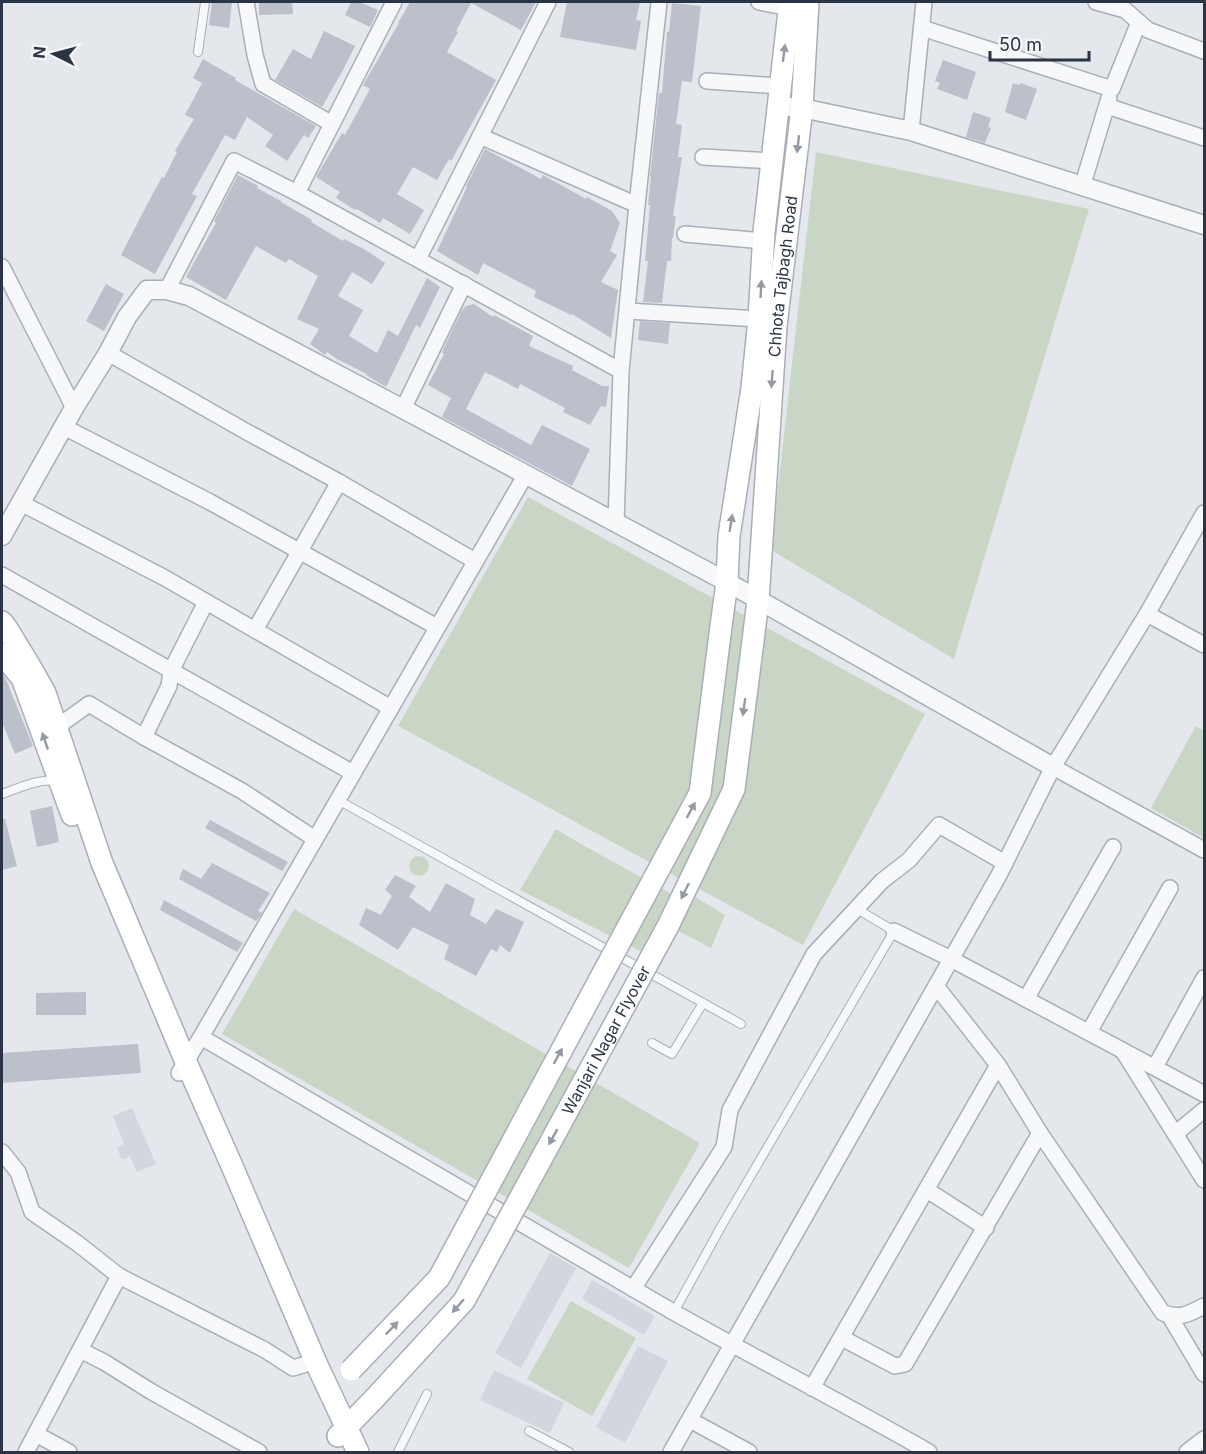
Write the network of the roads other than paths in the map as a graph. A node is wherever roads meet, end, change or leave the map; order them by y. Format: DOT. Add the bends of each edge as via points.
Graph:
graph roads {
  1 [pos="205,2"];
  2 [pos="246,2"];
  3 [pos="394,2"];
  4 [pos="548,2"];
  5 [pos="659,2"];
  6 [pos="759,2"];
  7 [pos="924,2"];
  8 [pos="1096,2"];
  9 [pos="796,4"];
  10 [pos="1127,6"];
  11 [pos="1140,22"];
  12 [pos="921,28"];
  13 [pos="1204,51"];
  14 [pos="198,52"];
  15 [pos="707,81"];
  16 [pos="1112,89"];
  17 [pos="779,96"];
  18 [pos="1107,106"];
  19 [pos="802,108"];
  20 [pos="332,124"];
  21 [pos="911,131"];
  22 [pos="480,136"];
  23 [pos="1204,138"];
  24 [pos="703,157"];
  25 [pos="772,161"];
  26 [pos="1083,187"];
  27 [pos="297,193"];
  28 [pos="637,205"];
  29 [pos="1204,225"];
  30 [pos="685,234"];
  31 [pos="764,241"];
  32 [pos="418,259"];
  33 [pos="2,267"];
  34 [pos="464,284"];
  35 [pos="167,290"];
  36 [pos="628,311"];
  37 [pos="759,319"];
  38 [pos="108,353"];
  39 [pos="621,371"];
  40 [pos="74,408"];
  41 [pos="403,409"];
  42 [pos="64,427"];
  43 [pos="526,474"];
  44 [pos="339,483"];
  45 [pos="21,503"];
  46 [pos="1204,513"];
  47 [pos="616,522"];
  48 [pos="2,536"];
  49 [pos="299,552"];
  50 [pos="475,561"];
  51 [pos="2,575"];
  52 [pos="727,582"];
  53 [pos="759,600"];
  54 [pos="206,602"];
  55 [pos="1147,614"];
  56 [pos="2,622"];
  57 [pos="437,627"];
  58 [pos="255,630"];
  59 [pos="1204,645"];
  60 [pos="2,654"];
  61 [pos="171,671"];
  62 [pos="391,708"];
  63 [pos="57,727"];
  64 [pos="144,737"];
  65 [pos="1053,767"];
  66 [pos="353,774"];
  67 [pos="59,782"];
  68 [pos="2,794"];
  69 [pos="338,800"];
  70 [pos="315,839"];
  71 [pos="1113,847"];
  72 [pos="1204,850"];
  73 [pos="1005,863"];
  74 [pos="1170,888"];
  75 [pos="857,909"];
  76 [pos="894,931"];
  77 [pos="951,959"];
  78 [pos="1204,978"];
  79 [pos="936,986"];
  80 [pos="1026,999"];
  81 [pos="703,1003"];
  82 [pos="741,1024"];
  83 [pos="1089,1032"];
  84 [pos="201,1037"];
  85 [pos="652,1043"];
  86 [pos="1121,1049"];
  87 [pos="998,1065"];
  88 [pos="182,1067"];
  89 [pos="1156,1068"];
  90 [pos="1143,1083"];
  91 [pos="1204,1094"];
  92 [pos="1204,1110"];
  93 [pos="1040,1133"];
  94 [pos="1175,1134"];
  95 [pos="2,1152"];
  96 [pos="1204,1180"];
  97 [pos="927,1190"];
  98 [pos="986,1228"];
  99 [pos="119,1276"];
  100 [pos="633,1289"];
  101 [pos="1204,1306"];
  102 [pos="674,1312"];
  103 [pos="1169,1315"];
  104 [pos="842,1338"];
  105 [pos="732,1345"];
  106 [pos="80,1350"];
  107 [pos="303,1365"];
  108 [pos="1204,1374"];
  109 [pos="812,1388"];
  110 [pos="427,1394"];
  111 [pos="324,1397"];
  112 [pos="690,1420"];
  113 [pos="530,1431"];
  114 [pos="36,1434"];
  115 [pos="343,1439"];
  116 [pos="1204,1439"];
  117 [pos="27,1452"];
  118 [pos="69,1452"];
  119 [pos="259,1452"];
  120 [pos="358,1452"];
  121 [pos="398,1452"];
  122 [pos="568,1452"];
  123 [pos="671,1452"];
  124 [pos="749,1452"];
  125 [pos="929,1452"];
  126 [pos="1187,1452"];
  1 -- 14 [label="lane"];
  2 -- 20 [label="street" via="262,84"];
  3 -- 20 [label="street"];
  4 -- 22 [label="street"];
  5 -- 28 [label="street"];
  6 -- 9 [label="street"];
  7 -- 12 [label="street"];
  8 -- 10 [label="street"];
  17 -- 9 [label="main road, Wanjari Nagar Flyover, one-way"];
  9 -- 19 [label="main road, Chhota Tajbagh Road"];
  10 -- 11 [label="street"];
  11 -- 13 [label="street" via="1149,30"];
  11 -- 16 [label="street"];
  12 -- 16 [label="street"];
  12 -- 21 [label="street"];
  15 -- 17 [label="street"];
  16 -- 18 [label="street"];
  17 -- 19 [label="street"];
  17 -- 25 [label="main road, Wanjari Nagar Flyover"];
  18 -- 23 [label="street"];
  18 -- 26 [label="street"];
  19 -- 21 [label="street"];
  19 -- 53 [label="main road, Chhota Tajbagh Road, one-way" via="776,326"];
  20 -- 27 [label="street"];
  21 -- 26 [label="street"];
  22 -- 28 [label="street"];
  22 -- 32 [label="street"];
  24 -- 25 [label="street"];
  25 -- 31 [label="main road, Wanjari Nagar Flyover"];
  26 -- 29 [label="street"];
  27 -- 32 [label="street"];
  27 -- 35 [label="street" via="234,161"];
  28 -- 36 [label="street"];
  30 -- 31 [label="street"];
  37 -- 31 [label="main road, Wanjari Nagar Flyover, one-way"];
  32 -- 34 [label="street"];
  33 -- 40 [label="street"];
  34 -- 39 [label="street"];
  34 -- 41 [label="street"];
  35 -- 38 [label="street" via="147,290"];
  35 -- 41 [label="street" via="189,296"];
  36 -- 37 [label="street"];
  36 -- 39 [label="street"];
  52 -- 37 [label="main road, Wanjari Nagar Flyover, one-way" via="729,536"];
  38 -- 40 [label="street"];
  38 -- 44 [label="street"];
  39 -- 47 [label="street"];
  40 -- 42 [label="street"];
  41 -- 43 [label="street"];
  42 -- 45 [label="street"];
  42 -- 49 [label="street"];
  43 -- 47 [label="street"];
  43 -- 50 [label="street"];
  44 -- 49 [label="street"];
  44 -- 50 [label="street"];
  45 -- 48 [label="street"];
  45 -- 54 [label="street"];
  46 -- 55 [label="street"];
  47 -- 52 [label="street"];
  49 -- 57 [label="street"];
  49 -- 58 [label="street"];
  50 -- 57 [label="street"];
  51 -- 61 [label="street"];
  52 -- 53 [label="street"];
  111 -- 52 [label="main road, Wanjari Nagar Flyover, one-way, bridge" via="439,1278 700,793"];
  53 -- 65 [label="street"];
  53 -- 115 [label="main road, Wanjari Nagar Flyover, one-way, bridge" via="734,789 668,926 464,1301 374,1399"];
  54 -- 58 [label="street"];
  54 -- 61 [label="street"];
  55 -- 59 [label="street"];
  55 -- 65 [label="street"];
  56 -- 63 [label="main road" via="45,693"];
  57 -- 62 [label="street"];
  58 -- 62 [label="street"];
  67 -- 60 [label="main road, one-way" via="22,678"];
  61 -- 64 [label="street" via="170,686"];
  61 -- 66 [label="street"];
  62 -- 66 [label="street"];
  63 -- 64 [label="street" via="89,704"];
  63 -- 88 [label="main road" via="102,863"];
  64 -- 70 [label="street" via="242,791"];
  65 -- 72 [label="street"];
  65 -- 73 [label="street"];
  66 -- 69 [label="street"];
  67 -- 68 [label="lane" via="50,780"];
  67 -- 88 [label="main road" via="99,887"];
  69 -- 70 [label="street"];
  69 -- 81 [label="lane"];
  70 -- 84 [label="street"];
  71 -- 80 [label="street"];
  73 -- 75 [label="street" via="939,825 909,861 882,881"];
  73 -- 77 [label="street"];
  74 -- 83 [label="street"];
  75 -- 76 [label="lane"];
  75 -- 100 [label="street" via="814,954 730,1110 724,1147"];
  76 -- 77 [label="street"];
  76 -- 102 [label="lane"];
  77 -- 79 [label="street"];
  77 -- 80 [label="street"];
  78 -- 89 [label="street"];
  79 -- 87 [label="street"];
  79 -- 105 [label="street"];
  80 -- 83 [label="street"];
  81 -- 82 [label="lane"];
  81 -- 85 [label="lane" via="672,1054"];
  83 -- 86 [label="street"];
  84 -- 88 [label="street"];
  84 -- 100 [label="street"];
  86 -- 89 [label="street"];
  86 -- 90 [label="street"];
  87 -- 93 [label="street"];
  87 -- 97 [label="street"];
  88 -- 107 [label="main road"];
  88 -- 111 [label="main road" via="232,1166"];
  89 -- 90 [label="street"];
  89 -- 91 [label="street"];
  90 -- 94 [label="street"];
  92 -- 94 [label="street"];
  93 -- 98 [label="street"];
  93 -- 103 [label="street" via="1163,1313"];
  94 -- 96 [label="street"];
  95 -- 99 [label="street" via="18,1172 32,1212"];
  97 -- 98 [label="street"];
  97 -- 104 [label="street"];
  98 -- 104 [label="street" via="905,1364 895,1366"];
  99 -- 106 [label="street"];
  99 -- 107 [label="street" via="293,1368"];
  100 -- 102 [label="street"];
  101 -- 103 [label="street" via="1184,1316"];
  102 -- 105 [label="street"];
  103 -- 108 [label="street"];
  104 -- 109 [label="street"];
  105 -- 109 [label="street"];
  105 -- 112 [label="street"];
  106 -- 114 [label="street"];
  106 -- 119 [label="street"];
  107 -- 111 [label="main road"];
  109 -- 125 [label="street"];
  110 -- 121 [label="lane"];
  111 -- 115 [label="main road"];
  112 -- 123 [label="street"];
  112 -- 124 [label="street"];
  113 -- 122 [label="lane"];
  114 -- 117 [label="street"];
  114 -- 118 [label="street"];
  115 -- 120 [label="main road"];
  116 -- 126 [label="street"];
}
